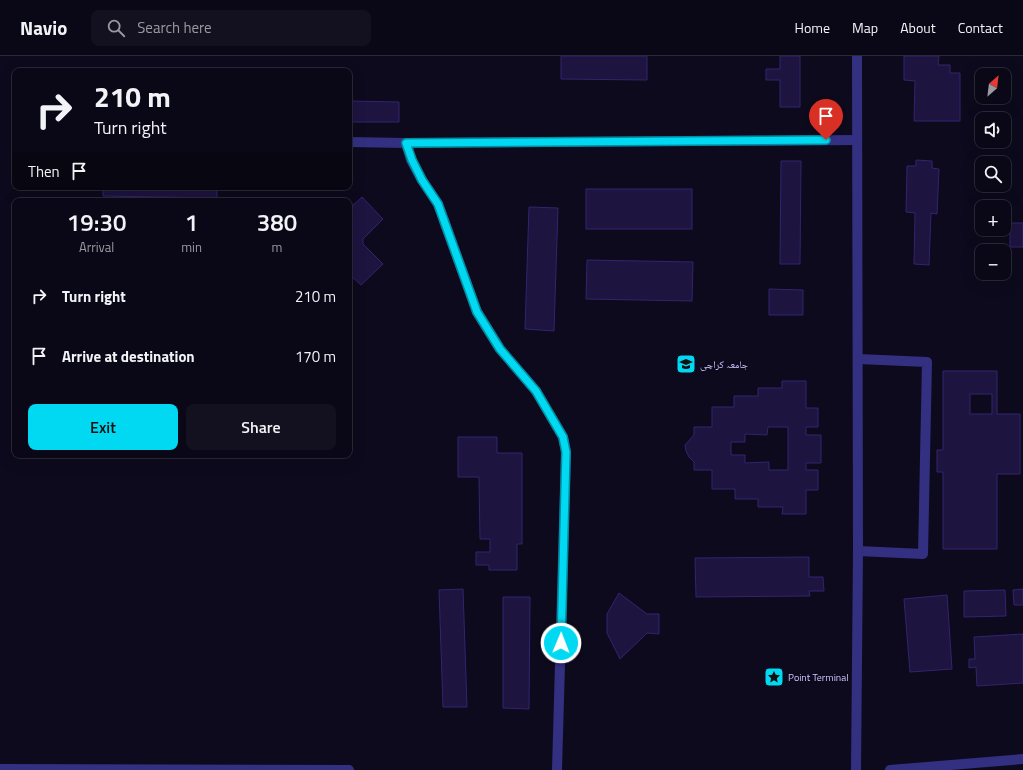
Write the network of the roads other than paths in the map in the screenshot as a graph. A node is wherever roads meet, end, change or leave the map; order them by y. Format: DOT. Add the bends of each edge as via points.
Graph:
graph roads {
  1 [pos="857,56"];
  2 [pos="857,140"];
  3 [pos="352,142"];
  4 [pos="406,143"];
  5 [pos="858,359"];
  6 [pos="858,551"];
  7 [pos="1023,759"];
  8 [pos="0,770"];
  9 [pos="349,770"];
  10 [pos="557,770"];
  11 [pos="856,770"];
  12 [pos="890,770"];
  1 -- 2 [label="street"];
  2 -- 4 [label="street"];
  2 -- 5 [label="street"];
  3 -- 4 [label="street"];
  4 -- 10 [label="street" via="422,180 438,204 477,312 500,349 536,391 563,437 566,452"];
  5 -- 6 [label="street"];
  5 -- 6 [label="street" via="927,362 923,554"];
  6 -- 11 [label="street"];
  7 -- 12 [label="street"];
  8 -- 9 [label="street"];
}
